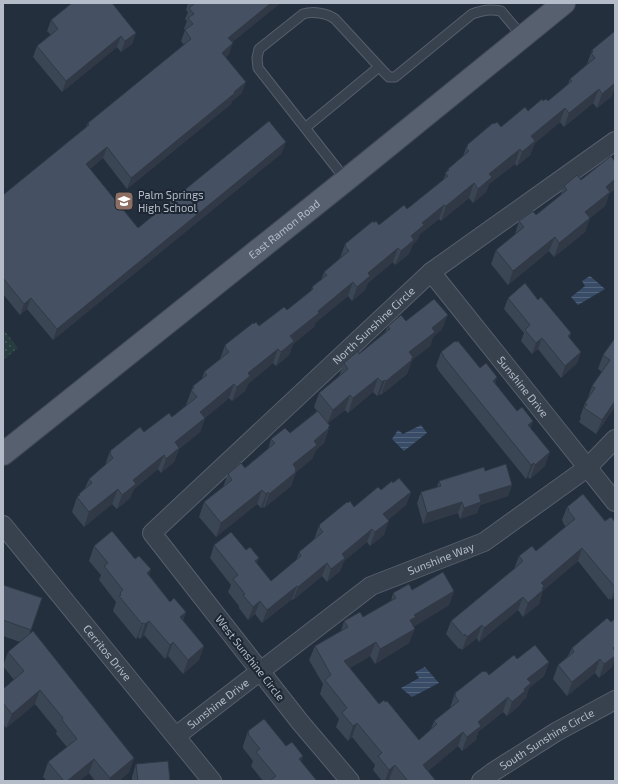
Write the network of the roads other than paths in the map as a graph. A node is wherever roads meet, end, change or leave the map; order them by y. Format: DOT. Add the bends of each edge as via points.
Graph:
graph roads {
  1 [pos="564,3"];
  2 [pos="523,36"];
  3 [pos="379,67"];
  4 [pos="306,128"];
  5 [pos="615,141"];
  6 [pos="346,180"];
  7 [pos="431,272"];
  8 [pos="615,439"];
  9 [pos="3,454"];
  10 [pos="587,468"];
  11 [pos="615,502"];
  12 [pos="3,525"];
  13 [pos="152,533"];
  14 [pos="261,670"];
  15 [pos="615,700"];
  16 [pos="176,736"];
  17 [pos="212,781"];
  18 [pos="350,781"];
  19 [pos="481,781"];
  1 -- 2 [label="main road, East Ramon Road"];
  2 -- 3 [label="lane" via="501,10 482,10 472,14 395,77 389,77"];
  2 -- 6 [label="main road, East Ramon Road"];
  3 -- 4 [label="lane"];
  3 -- 4 [label="lane" via="335,19 323,14 303,14 259,49 258,68"];
  4 -- 6 [label="lane"];
  5 -- 7 [label="street, North Sunshine Circle"];
  6 -- 9 [label="main road, East Ramon Road"];
  7 -- 10 [label="street, Sunshine Drive"];
  7 -- 13 [label="street, North Sunshine Circle"];
  8 -- 10 [label="street, Sunshine Way"];
  10 -- 11 [label="street, Sunshine Drive"];
  10 -- 14 [label="street, Sunshine Way" via="484,542 371,586"];
  12 -- 16 [label="street, Cerritos Drive"];
  13 -- 14 [label="street, West Sunshine Circle"];
  14 -- 16 [label="street, Sunshine Drive"];
  14 -- 18 [label="street, West Sunshine Circle" via="300,722"];
  15 -- 19 [label="street, South Sunshine Circle" via="556,732"];
  16 -- 17 [label="street, Cerritos Drive"];
}
